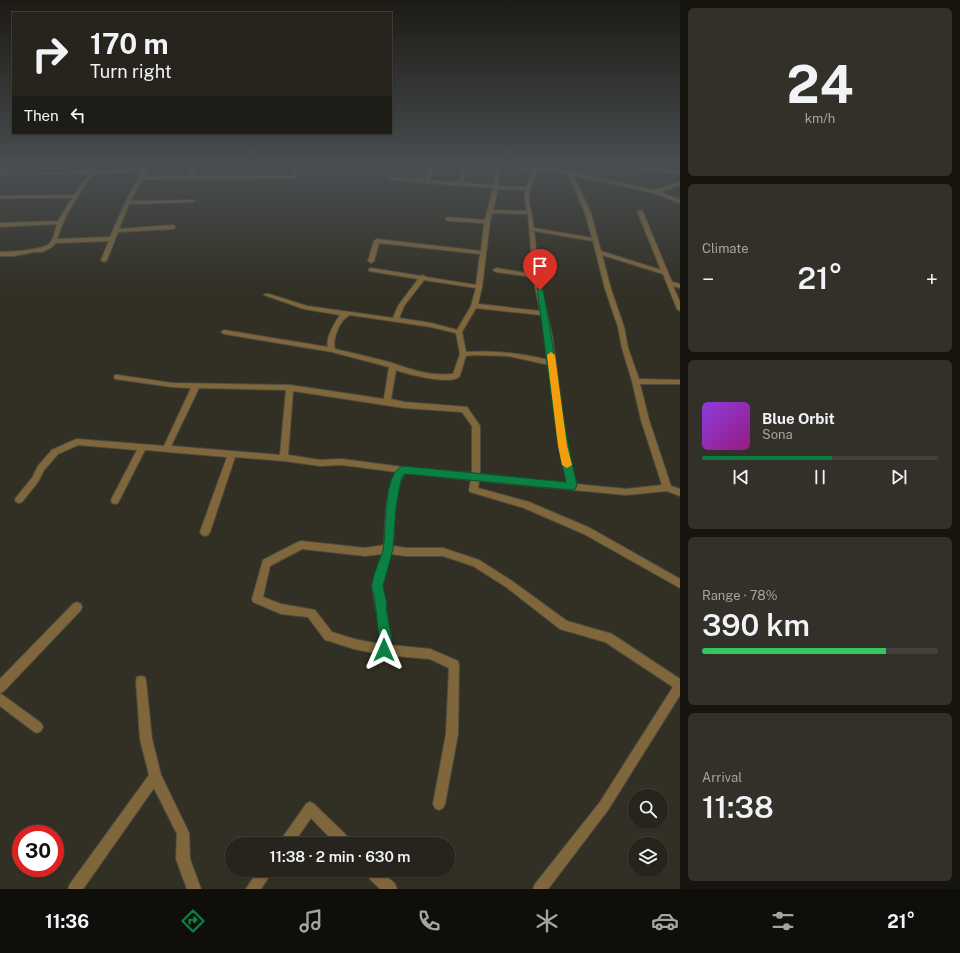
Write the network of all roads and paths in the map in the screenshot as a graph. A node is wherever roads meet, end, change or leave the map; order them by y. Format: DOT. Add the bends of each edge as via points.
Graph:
graph roads {
  1 [pos="69,206"];
  2 [pos="126,206"];
  3 [pos="490,206"];
  4 [pos="528,206"];
  5 [pos="585,206"];
  6 [pos="489,211"];
  7 [pos="640,211"];
  8 [pos="530,213"];
  9 [pos="448,219"];
  10 [pos="60,222"];
  11 [pos="487,222"];
  12 [pos="0,224"];
  13 [pos="173,227"];
  14 [pos="532,229"];
  15 [pos="116,231"];
  16 [pos="112,239"];
  17 [pos="595,240"];
  18 [pos="54,241"];
  19 [pos="598,252"];
  20 [pos="482,253"];
  21 [pos="0,254"];
  22 [pos="104,260"];
  23 [pos="371,261"];
  24 [pos="371,270"];
  25 [pos="496,270"];
  26 [pos="664,273"];
  27 [pos="536,276"];
  28 [pos="423,277"];
  29 [pos="669,282"];
  30 [pos="680,286"];
  31 [pos="479,287"];
  32 [pos="267,296"];
  33 [pos="474,306"];
  34 [pos="680,309"];
  35 [pos="545,313"];
  36 [pos="345,314"];
  37 [pos="396,320"];
  38 [pos="224,332"];
  39 [pos="459,332"];
  40 [pos="332,350"];
  41 [pos="463,354"];
  42 [pos="552,363"];
  43 [pos="393,366"];
  44 [pos="118,377"];
  45 [pos="636,381"];
  46 [pos="680,382"];
  47 [pos="196,386"];
  48 [pos="290,388"];
  49 [pos="404,405"];
  50 [pos="142,448"];
  51 [pos="166,449"];
  52 [pos="232,455"];
  53 [pos="284,458"];
  54 [pos="403,470"];
  55 [pos="476,476"];
  56 [pos="572,486"];
  57 [pos="667,488"];
  58 [pos="680,493"];
  59 [pos="19,499"];
  60 [pos="115,500"];
  61 [pos="205,532"];
  62 [pos="388,549"];
  63 [pos="680,584"];
  64 [pos="77,608"];
  65 [pos="384,650"];
  66 [pos="141,681"];
  67 [pos="680,685"];
  68 [pos="0,688"];
  69 [pos="0,699"];
  70 [pos="36,727"];
  71 [pos="155,776"];
  72 [pos="439,804"];
  73 [pos="290,837"];
  74 [pos="339,837"];
  75 [pos="261,877"];
  76 [pos="378,877"];
  77 [pos="75,889"];
  78 [pos="194,889"];
  79 [pos="253,889"];
  80 [pos="390,889"];
  81 [pos="540,889"];
  1 -- 10 [label="street"];
  2 -- 15 [label="street"];
  3 -- 6 [label="street"];
  4 -- 8 [label="street"];
  5 -- 17 [label="street"];
  6 -- 8 [label="street"];
  6 -- 11 [label="street"];
  7 -- 26 [label="street"];
  8 -- 14 [label="street"];
  9 -- 11 [label="street"];
  10 -- 12 [label="street"];
  10 -- 18 [label="street"];
  11 -- 20 [label="street"];
  13 -- 15 [label="street"];
  14 -- 17 [label="street"];
  14 -- 27 [label="street"];
  15 -- 16 [label="street"];
  16 -- 18 [label="street"];
  16 -- 22 [label="street"];
  17 -- 19 [label="street"];
  18 -- 21 [label="street" via="42,250"];
  19 -- 26 [label="street"];
  19 -- 45 [label="street"];
  20 -- 23 [label="street" via="377,241"];
  20 -- 31 [label="street"];
  24 -- 28 [label="street"];
  25 -- 27 [label="street"];
  26 -- 29 [label="street"];
  27 -- 35 [label="street"];
  28 -- 31 [label="street"];
  28 -- 37 [label="street" via="401,306"];
  29 -- 30 [label="street"];
  29 -- 34 [label="street"];
  31 -- 33 [label="street"];
  32 -- 36 [label="street" via="299,306"];
  33 -- 35 [label="street"];
  33 -- 39 [label="street"];
  35 -- 42 [label="street"];
  36 -- 37 [label="street" via="355,313"];
  36 -- 40 [label="street" via="340,318 330,344"];
  37 -- 39 [label="street"];
  38 -- 40 [label="street"];
  39 -- 41 [label="street"];
  40 -- 43 [label="street"];
  41 -- 42 [label="street" via="506,352"];
  41 -- 43 [label="street" via="456,376 446,378 422,376"];
  42 -- 56 [label="street" via="563,446"];
  43 -- 49 [label="street" via="387,401"];
  44 -- 47 [label="street"];
  45 -- 46 [label="street"];
  45 -- 57 [label="street" via="645,420"];
  47 -- 48 [label="street"];
  47 -- 51 [label="street"];
  48 -- 49 [label="street"];
  48 -- 53 [label="street"];
  49 -- 55 [label="street" via="464,409 476,426"];
  50 -- 51 [label="street"];
  50 -- 59 [label="street" via="77,442 55,452"];
  50 -- 60 [label="street"];
  51 -- 52 [label="street"];
  52 -- 53 [label="street"];
  52 -- 61 [label="street"];
  53 -- 54 [label="street"];
  54 -- 55 [label="street"];
  54 -- 62 [label="street" via="395,485"];
  55 -- 56 [label="street"];
  55 -- 63 [label="street" via="472,490 526,505 587,531"];
  56 -- 57 [label="street" via="626,492"];
  57 -- 58 [label="street"];
  62 -- 65 [label="street" via="377,586 386,639"];
  62 -- 65 [label="street" via="366,552 301,545 266,563 257,599 281,609 311,613 329,636"];
  62 -- 67 [label="street" via="406,552 443,552 476,563 564,625 608,638"];
  64 -- 68 [label="street"];
  65 -- 72 [label="street" via="430,654 454,665 452,734"];
  66 -- 71 [label="street" via="146,739"];
  67 -- 81 [label="street" via="604,806"];
  69 -- 70 [label="street"];
  71 -- 77 [label="street"];
  71 -- 78 [label="street" via="183,833 183,859"];
  73 -- 74 [label="street" via="310,808"];
  75 -- 79 [label="street"];
  76 -- 80 [label="street"];
}
